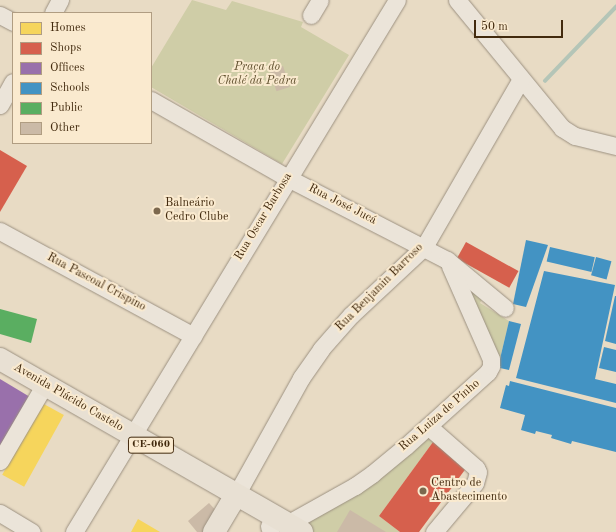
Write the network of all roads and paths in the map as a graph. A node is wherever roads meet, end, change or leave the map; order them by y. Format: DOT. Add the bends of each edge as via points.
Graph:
graph roads {
  1 [pos="60,0"];
  2 [pos="320,0"];
  3 [pos="397,0"];
  4 [pos="457,0"];
  5 [pos="54,12"];
  6 [pos="0,15"];
  7 [pos="311,15"];
  8 [pos="12,21"];
  9 [pos="521,79"];
  10 [pos="12,84"];
  11 [pos="152,101"];
  12 [pos="0,105"];
  13 [pos="616,146"];
  14 [pos="288,178"];
  15 [pos="0,231"];
  16 [pos="424,247"];
  17 [pos="447,260"];
  18 [pos="505,308"];
  19 [pos="193,336"];
  20 [pos="0,359"];
  21 [pos="0,372"];
  22 [pos="42,390"];
  23 [pos="428,426"];
  24 [pos="130,440"];
  25 [pos="0,461"];
  26 [pos="240,503"];
  27 [pos="0,513"];
  28 [pos="282,529"];
  29 [pos="32,532"];
  30 [pos="74,532"];
  31 [pos="214,532"];
  32 [pos="232,532"];
  33 [pos="434,532"];
  1 -- 5 [label="street"];
  2 -- 7 [label="street"];
  3 -- 14 [label="street, Rua Oscar Barbosa"];
  4 -- 9 [label="street"];
  6 -- 8 [label="street"];
  9 -- 13 [label="street" via="562,128 575,136"];
  9 -- 16 [label="street, Rua Benjamin Barroso"];
  10 -- 12 [label="street"];
  11 -- 14 [label="street, Rua José Jucá"];
  14 -- 16 [label="street, Rua José Jucá"];
  14 -- 19 [label="street, Rua Oscar Barbosa"];
  15 -- 19 [label="street, Rua Pascoal Crispino"];
  16 -- 17 [label="street, Rua José Jucá"];
  16 -- 26 [label="street, Rua Benjamin Barroso" via="351,315 321,349 301,378"];
  17 -- 18 [label="street, Rua José Jucá"];
  17 -- 23 [label="street, Rua Luiza de Pinho" via="481,333 491,358 491,366 482,379"];
  19 -- 24 [label="street, Rua Oscar Barbosa"];
  20 -- 22 [label="main road, Avenida Plácido Castelo / CE-060"];
  21 -- 22 [label="main road, Avenida Plácido Castelo / CE-060"];
  22 -- 24 [label="main road, Avenida Plácido Castelo / CE-060"];
  22 -- 25 [label="street"];
  23 -- 28 [label="street, Rua Luiza de Pinho" via="355,486"];
  23 -- 33 [label="street" via="478,472 474,483"];
  24 -- 26 [label="main road, Avenida Plácido Castelo / CE-060"];
  24 -- 30 [label="street, Rua Oscar Barbosa"];
  26 -- 28 [label="main road, Avenida Plácido Castelo / CE-060"];
  26 -- 31 [label="main road"];
  26 -- 32 [label="main road"];
  27 -- 29 [label="street"];
}
